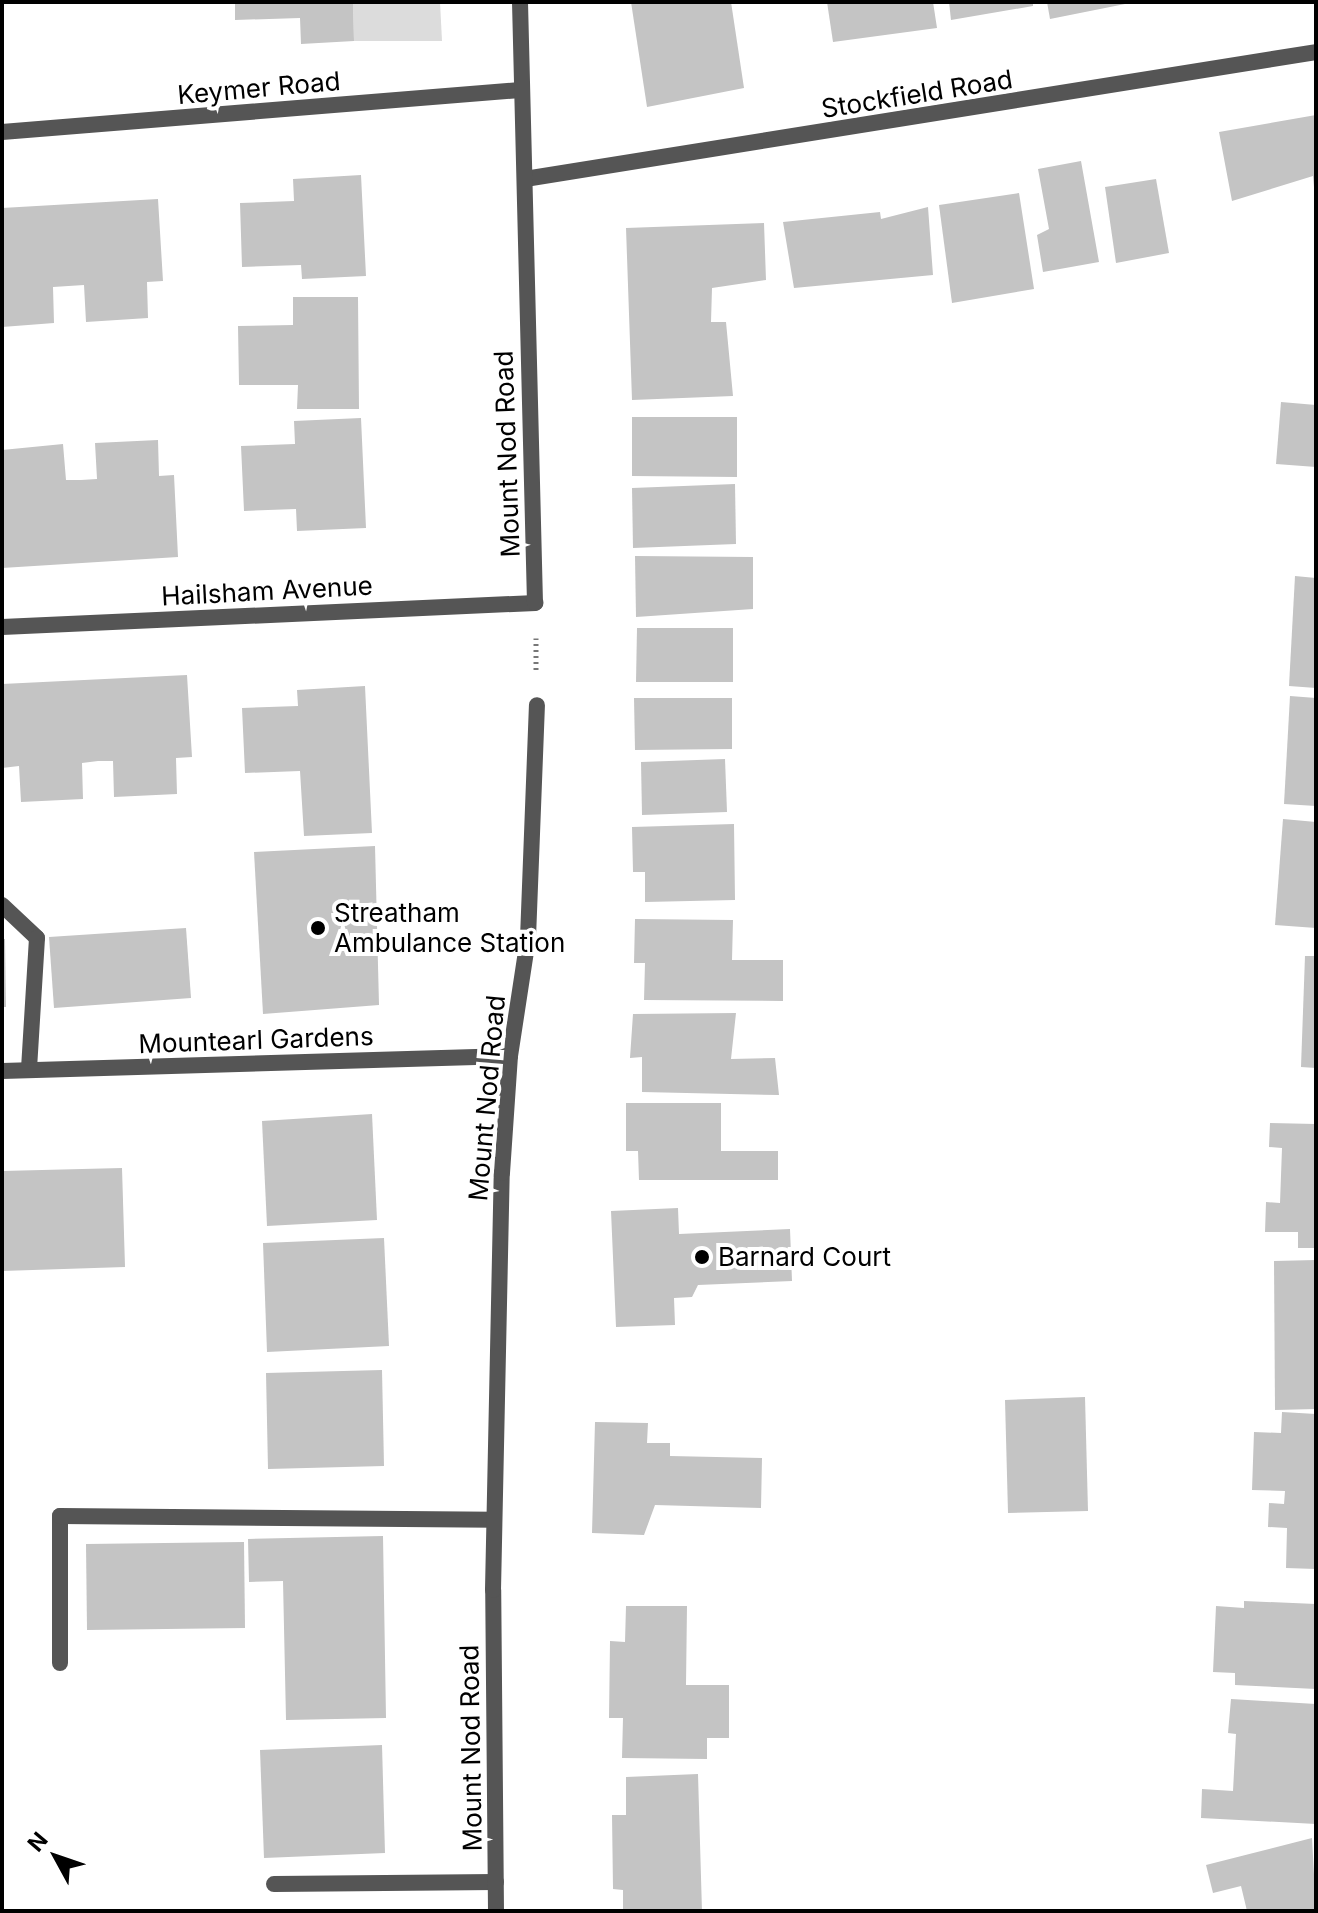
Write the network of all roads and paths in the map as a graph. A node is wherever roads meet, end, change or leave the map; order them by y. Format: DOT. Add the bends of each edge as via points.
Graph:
graph roads {
  1 [pos="520,2"];
  2 [pos="1316,52"];
  3 [pos="520,90"];
  4 [pos="2,132"];
  5 [pos="525,179"];
  6 [pos="535,603"];
  7 [pos="2,627"];
  8 [pos="537,705"];
  9 [pos="2,905"];
  10 [pos="510,1056"];
  11 [pos="29,1068"];
  12 [pos="2,1071"];
  13 [pos="494,1520"];
  14 [pos="60,1663"];
  15 [pos="496,1882"];
  16 [pos="274,1884"];
  17 [pos="496,1911"];
  1 -- 3 [label="street, Mount Nod Road"];
  2 -- 5 [label="street, Stockfield Road"];
  3 -- 4 [label="street, Keymer Road"];
  3 -- 5 [label="street, Mount Nod Road"];
  5 -- 6 [label="street, Mount Nod Road"];
  6 -- 7 [label="street, Hailsham Avenue"];
  6 -- 8 [label="path"];
  8 -- 10 [label="street, Mount Nod Road" via="528,938"];
  9 -- 11 [label="street" via="37,938"];
  10 -- 11 [label="street, Mountearl Gardens"];
  10 -- 13 [label="street, Mount Nod Road" via="501,1189"];
  11 -- 12 [label="street, Mountearl Gardens"];
  13 -- 14 [label="street" via="60,1516"];
  13 -- 15 [label="street, Mount Nod Road"];
  15 -- 16 [label="street"];
  15 -- 17 [label="street, Mount Nod Road"];
}
